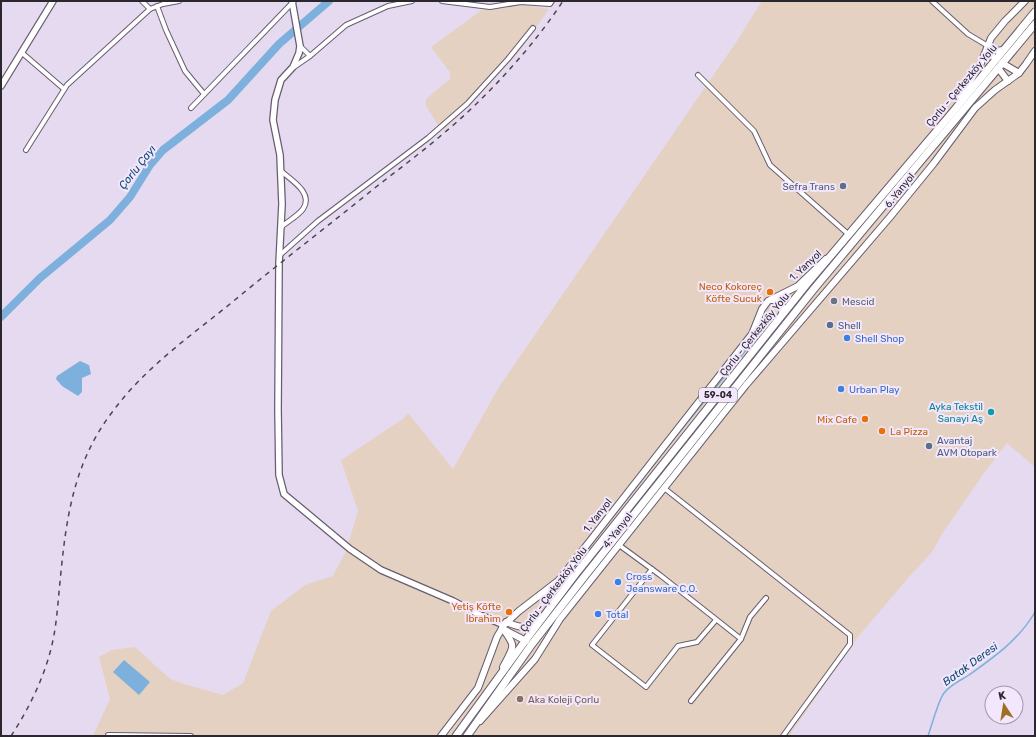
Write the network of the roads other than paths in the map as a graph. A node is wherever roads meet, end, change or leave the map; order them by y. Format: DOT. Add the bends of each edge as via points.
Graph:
graph roads {
  1 [pos="52,1"];
  2 [pos="142,1"];
  3 [pos="179,1"];
  4 [pos="412,1"];
  5 [pos="442,1"];
  6 [pos="552,1"];
  7 [pos="932,1"];
  8 [pos="1025,1"];
  9 [pos="293,2"];
  10 [pos="154,8"];
  11 [pos="1035,12"];
  12 [pos="1035,24"];
  13 [pos="533,28"];
  14 [pos="300,46"];
  15 [pos="988,46"];
  16 [pos="1003,50"];
  17 [pos="1035,51"];
  18 [pos="21,52"];
  19 [pos="985,53"];
  20 [pos="310,56"];
  21 [pos="997,63"];
  22 [pos="293,67"];
  23 [pos="1019,73"];
  24 [pos="698,75"];
  25 [pos="1008,81"];
  26 [pos="1,86"];
  27 [pos="64,89"];
  28 [pos="204,94"];
  29 [pos="191,108"];
  30 [pos="952,113"];
  31 [pos="26,150"];
  32 [pos="281,172"];
  33 [pos="281,227"];
  34 [pos="848,234"];
  35 [pos="833,253"];
  36 [pos="280,255"];
  37 [pos="768,301"];
  38 [pos="782,315"];
  39 [pos="779,345"];
  40 [pos="745,374"];
  41 [pos="664,488"];
  42 [pos="619,545"];
  43 [pos="652,569"];
  44 [pos="766,598"];
  45 [pos="546,613"];
  46 [pos="560,619"];
  47 [pos="716,620"];
  48 [pos="504,625"];
  49 [pos="541,633"];
  50 [pos="741,639"];
  51 [pos="529,641"];
  52 [pos="535,659"];
  53 [pos="499,678"];
  54 [pos="691,701"];
  55 [pos="473,728"];
  56 [pos="108,736"];
  57 [pos="190,736"];
  58 [pos="441,736"];
  59 [pos="456,736"];
  60 [pos="467,736"];
  61 [pos="783,736"];
  1 -- 18 [label="street"];
  2 -- 10 [label="street"];
  3 -- 10 [label="street"];
  4 -- 20 [label="street" via="388,6 346,25"];
  5 -- 6 [label="street" via="490,7 521,2 550,4"];
  7 -- 15 [label="street" via="968,34"];
  8 -- 15 [label="main road" via="995,32"];
  9 -- 14 [label="street"];
  9 -- 28 [label="street"];
  10 -- 27 [label="street"];
  10 -- 28 [label="street" via="160,13 185,71"];
  11 -- 16 [label="main road, Çorlu - Çerkezköy Yolu / 59-04"];
  12 -- 21 [label="main road, Çorlu - Çerkezköy Yolu / 59-04"];
  13 -- 36 [label="street" via="467,104"];
  14 -- 20 [label="street"];
  14 -- 22 [label="street"];
  15 -- 16 [label="main road"];
  15 -- 19 [label="main road"];
  15 -- 21 [label="main road"];
  16 -- 21 [label="main road, Çorlu - Çerkezköy Yolu / 59-04"];
  17 -- 23 [label="main road, 6. Yanyol"];
  18 -- 26 [label="street"];
  18 -- 27 [label="street"];
  19 -- 21 [label="main road" via="986,58"];
  19 -- 30 [label="main road" via="978,70"];
  20 -- 22 [label="street"];
  21 -- 23 [label="main road"];
  21 -- 25 [label="main road"];
  21 -- 30 [label="main road, Çorlu - Çerkezköy Yolu / 59-04"];
  21 -- 40 [label="main road, Çorlu - Çerkezköy Yolu / 59-04"];
  22 -- 32 [label="street" via="281,80 275,100 274,120"];
  23 -- 25 [label="main road, 6. Yanyol"];
  24 -- 34 [label="street" via="754,131 770,165"];
  25 -- 39 [label="main road, 6. Yanyol" via="975,108 900,205"];
  27 -- 31 [label="street"];
  28 -- 29 [label="street"];
  30 -- 34 [label="main road, Çorlu - Çerkezköy Yolu / 59-04"];
  32 -- 33 [label="street"];
  32 -- 33 [label="street" via="304,191 306,201 303,209"];
  33 -- 36 [label="street"];
  34 -- 35 [label="main road, Çorlu - Çerkezköy Yolu / 59-04"];
  35 -- 37 [label="main road, 1. Yanyol" via="798,286"];
  35 -- 38 [label="main road, Çorlu - Çerkezköy Yolu / 59-04"];
  36 -- 48 [label="street" via="278,410 280,475 284,494 350,549 381,570"];
  37 -- 38 [label="main road" via="780,302"];
  37 -- 48 [label="main road, 1. Yanyol" via="752,334 568,569"];
  38 -- 45 [label="main road, Çorlu - Çerkezköy Yolu / 59-04"];
  39 -- 40 [label="main road"];
  39 -- 41 [label="main road, 4. Yanyol"];
  40 -- 49 [label="main road, Çorlu - Çerkezköy Yolu / 59-04"];
  41 -- 42 [label="main road, 4. Yanyol"];
  41 -- 61 [label="street" via="850,634 850,644"];
  42 -- 43 [label="street"];
  42 -- 46 [label="main road, 4. Yanyol"];
  43 -- 47 [label="street"];
  43 -- 47 [label="street" via="592,645 646,687 678,646 697,642"];
  44 -- 50 [label="street" via="750,617"];
  45 -- 48 [label="main road" via="527,628"];
  45 -- 51 [label="main road, Çorlu - Çerkezköy Yolu / 59-04"];
  46 -- 49 [label="main road" via="554,626"];
  46 -- 52 [label="main road, 4. Yanyol"];
  47 -- 50 [label="street"];
  48 -- 51 [label="main road"];
  48 -- 53 [label="main road" via="513,647"];
  48 -- 58 [label="main road, 1. Yanyol" via="478,688"];
  49 -- 51 [label="main road, Çorlu - Çerkezköy Yolu / 59-04"];
  50 -- 54 [label="street"];
  51 -- 52 [label="main road"];
  51 -- 53 [label="main road, Çorlu - Çerkezköy Yolu / 59-04"];
  51 -- 55 [label="main road, Çorlu - Çerkezköy Yolu / 59-04"];
  52 -- 55 [label="main road, 4. Yanyol"];
  53 -- 59 [label="main road, Çorlu - Çerkezköy Yolu / 59-04"];
  55 -- 60 [label="main road, Çorlu - Çerkezköy Yolu / 59-04"];
  56 -- 57 [label="street"];
}
